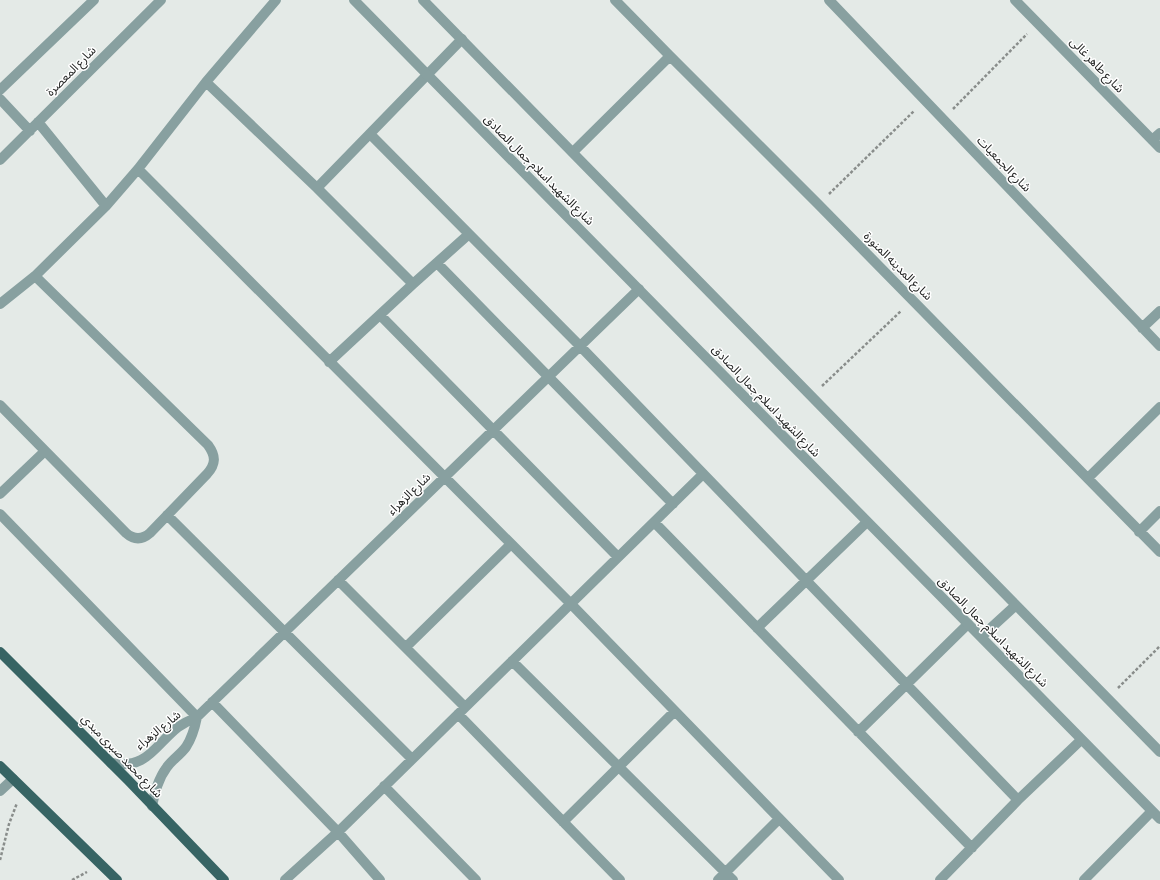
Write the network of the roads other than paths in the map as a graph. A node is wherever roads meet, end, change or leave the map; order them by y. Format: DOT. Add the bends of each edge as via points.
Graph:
graph roads {
  1 [pos="94,0"];
  2 [pos="161,0"];
  3 [pos="276,0"];
  4 [pos="354,0"];
  5 [pos="423,0"];
  6 [pos="615,0"];
  7 [pos="829,0"];
  8 [pos="1015,0"];
  9 [pos="462,39"];
  10 [pos="670,56"];
  11 [pos="427,75"];
  12 [pos="206,82"];
  13 [pos="0,90"];
  14 [pos="0,99"];
  15 [pos="38,122"];
  16 [pos="30,130"];
  17 [pos="1160,132"];
  18 [pos="370,134"];
  19 [pos="1152,140"];
  20 [pos="1160,148"];
  21 [pos="573,152"];
  22 [pos="0,160"];
  23 [pos="138,169"];
  24 [pos="317,188"];
  25 [pos="106,206"];
  26 [pos="469,234"];
  27 [pos="437,263"];
  28 [pos="35,276"];
  29 [pos="413,284"];
  30 [pos="639,289"];
  31 [pos="1,301"];
  32 [pos="1160,311"];
  33 [pos="380,315"];
  34 [pos="1142,328"];
  35 [pos="580,346"];
  36 [pos="1160,346"];
  37 [pos="329,362"];
  38 [pos="548,377"];
  39 [pos="0,406"];
  40 [pos="1160,407"];
  41 [pos="493,430"];
  42 [pos="45,451"];
  43 [pos="703,474"];
  44 [pos="444,477"];
  45 [pos="1088,478"];
  46 [pos="0,494"];
  47 [pos="673,504"];
  48 [pos="1160,511"];
  49 [pos="0,514"];
  50 [pos="167,515"];
  51 [pos="654,522"];
  52 [pos="867,522"];
  53 [pos="1139,532"];
  54 [pos="511,544"];
  55 [pos="1160,552"];
  56 [pos="618,557"];
  57 [pos="338,580"];
  58 [pos="806,580"];
  59 [pos="571,604"];
  60 [pos="1016,604"];
  61 [pos="968,624"];
  62 [pos="757,628"];
  63 [pos="284,632"];
  64 [pos="981,638"];
  65 [pos="406,648"];
  66 [pos="0,652"];
  67 [pos="512,661"];
  68 [pos="906,684"];
  69 [pos="212,702"];
  70 [pos="462,711"];
  71 [pos="675,711"];
  72 [pos="197,717"];
  73 [pos="858,732"];
  74 [pos="1081,740"];
  75 [pos="1160,752"];
  76 [pos="412,759"];
  77 [pos="111,763"];
  78 [pos="0,766"];
  79 [pos="618,767"];
  80 [pos="13,779"];
  81 [pos="384,786"];
  82 [pos="0,791"];
  83 [pos="1018,800"];
  84 [pos="152,806"];
  85 [pos="1152,811"];
  86 [pos="780,819"];
  87 [pos="1160,819"];
  88 [pos="563,822"];
  89 [pos="338,832"];
  90 [pos="972,848"];
  91 [pos="221,878"];
  92 [pos="725,878"];
  93 [pos="116,880"];
  94 [pos="285,880"];
  95 [pos="380,880"];
  96 [pos="476,880"];
  97 [pos="620,880"];
  98 [pos="839,880"];
  99 [pos="940,880"];
  100 [pos="1084,880"];
  1 -- 13 [label="street"];
  2 -- 15 [label="street, شارع المعصرة"];
  3 -- 12 [label="street"];
  4 -- 11 [label="street, شارع الشهيد اسلام جمال الصادق"];
  5 -- 9 [label="street"];
  6 -- 10 [label="street, شارع المدينه المنورة"];
  7 -- 34 [label="street, شارع الجمعيات"];
  8 -- 19 [label="street, شارع طاهر غالى"];
  9 -- 11 [label="street"];
  9 -- 21 [label="street"];
  10 -- 21 [label="street"];
  10 -- 45 [label="street, شارع المدينه المنورة"];
  11 -- 18 [label="street"];
  11 -- 30 [label="street, شارع الشهيد اسلام جمال الصادق"];
  12 -- 23 [label="street"];
  12 -- 24 [label="street"];
  14 -- 16 [label="street"];
  15 -- 16 [label="street, شارع المعصرة"];
  15 -- 25 [label="street"];
  16 -- 22 [label="street, شارع المعصرة"];
  17 -- 19 [label="street"];
  18 -- 24 [label="street"];
  18 -- 26 [label="street"];
  19 -- 20 [label="street, شارع طاهر غالى"];
  21 -- 60 [label="street"];
  23 -- 25 [label="street"];
  23 -- 37 [label="street"];
  24 -- 29 [label="street"];
  25 -- 28 [label="street"];
  26 -- 27 [label="street"];
  26 -- 35 [label="street"];
  27 -- 29 [label="street"];
  27 -- 38 [label="street"];
  28 -- 31 [label="street"];
  28 -- 50 [label="street" via="212,450 212,469"];
  29 -- 33 [label="street"];
  30 -- 35 [label="street, شارع الزهراء"];
  30 -- 52 [label="street, شارع الشهيد اسلام جمال الصادق"];
  32 -- 34 [label="street"];
  33 -- 37 [label="street"];
  33 -- 41 [label="street"];
  34 -- 36 [label="street, شارع الجمعيات"];
  35 -- 38 [label="street, شارع الزهراء"];
  35 -- 43 [label="street"];
  37 -- 44 [label="street"];
  38 -- 41 [label="street, شارع الزهراء"];
  38 -- 47 [label="street"];
  39 -- 42 [label="street"];
  40 -- 45 [label="street"];
  41 -- 44 [label="street, شارع الزهراء"];
  41 -- 56 [label="street"];
  42 -- 46 [label="street"];
  42 -- 50 [label="street" via="130,537 145,536"];
  43 -- 47 [label="street"];
  43 -- 58 [label="street"];
  44 -- 54 [label="street"];
  44 -- 57 [label="street, شارع الزهراء"];
  45 -- 53 [label="street, شارع المدينه المنورة"];
  47 -- 51 [label="street"];
  48 -- 53 [label="street"];
  49 -- 72 [label="street"];
  50 -- 63 [label="street"];
  51 -- 56 [label="street"];
  51 -- 62 [label="street"];
  52 -- 58 [label="street"];
  52 -- 61 [label="street, شارع الشهيد اسلام جمال الصادق"];
  53 -- 55 [label="street, شارع المدينه المنورة"];
  54 -- 59 [label="street"];
  54 -- 65 [label="street"];
  56 -- 59 [label="street"];
  57 -- 63 [label="street, شارع الزهراء"];
  57 -- 65 [label="street"];
  58 -- 62 [label="street"];
  58 -- 68 [label="street"];
  59 -- 67 [label="street"];
  59 -- 71 [label="street"];
  60 -- 64 [label="street"];
  60 -- 75 [label="street"];
  61 -- 64 [label="street, شارع الشهيد اسلام جمال الصادق"];
  61 -- 68 [label="street"];
  62 -- 73 [label="street"];
  63 -- 69 [label="street, شارع الزهراء"];
  63 -- 76 [label="street"];
  64 -- 74 [label="street, شارع الشهيد اسلام جمال الصادق"];
  65 -- 70 [label="street"];
  66 -- 77 [label="main road, شارع محمد صبرى مبدي"];
  67 -- 70 [label="street"];
  67 -- 79 [label="street"];
  68 -- 73 [label="street"];
  68 -- 83 [label="street"];
  69 -- 72 [label="street, شارع الزهراء"];
  69 -- 89 [label="street"];
  70 -- 76 [label="street"];
  70 -- 88 [label="street"];
  71 -- 79 [label="street"];
  71 -- 86 [label="street"];
  72 -- 77 [label="street, شارع الزهراء" via="177,728 139,762 120,765"];
  72 -- 84 [label="street, شارع الزهراء" via="186,747 161,776"];
  73 -- 90 [label="street"];
  74 -- 83 [label="street"];
  74 -- 85 [label="street, شارع الشهيد اسلام جمال الصادق"];
  76 -- 81 [label="street"];
  77 -- 84 [label="main road, شارع محمد صبرى مبدي"];
  78 -- 80 [label="main road"];
  79 -- 88 [label="street"];
  79 -- 92 [label="street"];
  80 -- 82 [label="street"];
  80 -- 93 [label="main road"];
  81 -- 89 [label="street"];
  81 -- 96 [label="street"];
  83 -- 90 [label="street"];
  84 -- 91 [label="main road, شارع محمد صبرى مبدي"];
  85 -- 87 [label="street, شارع الشهيد اسلام جمال الصادق"];
  85 -- 100 [label="street"];
  86 -- 92 [label="street"];
  86 -- 98 [label="street"];
  88 -- 97 [label="street"];
  89 -- 94 [label="street"];
  89 -- 95 [label="street"];
  90 -- 99 [label="street"];
}
